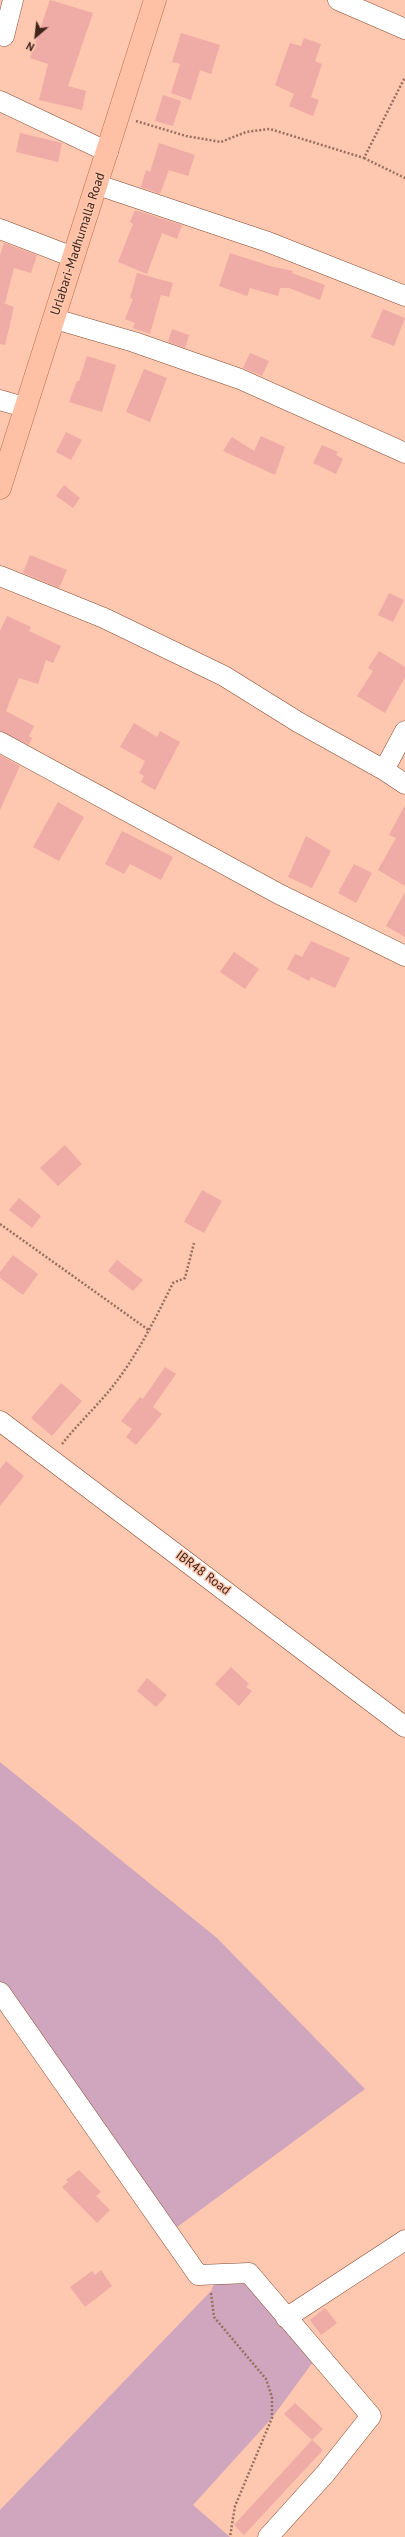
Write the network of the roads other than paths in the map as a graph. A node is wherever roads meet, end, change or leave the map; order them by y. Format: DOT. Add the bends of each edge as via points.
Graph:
graph roads {
  1 [pos="13,0"];
  2 [pos="155,0"];
  3 [pos="338,0"];
  4 [pos="405,29"];
  5 [pos="0,34"];
  6 [pos="0,101"];
  7 [pos="108,152"];
  8 [pos="98,185"];
  9 [pos="0,229"];
  10 [pos="73,257"];
  11 [pos="405,296"];
  12 [pos="55,319"];
  13 [pos="0,400"];
  14 [pos="24,407"];
  15 [pos="405,453"];
  16 [pos="0,488"];
  17 [pos="0,576"];
  18 [pos="405,731"];
  19 [pos="0,742"];
  20 [pos="384,770"];
  21 [pos="405,784"];
  22 [pos="405,956"];
  23 [pos="0,1420"];
  24 [pos="405,1727"];
  25 [pos="0,1992"];
  26 [pos="405,2240"];
  27 [pos="286,2318"];
  28 [pos="268,2537"];
  1 -- 5 [label="street" via="4,36"];
  2 -- 7 [label="main road, Urlabari-Madhumalla Road"];
  3 -- 4 [label="street"];
  6 -- 7 [label="street"];
  7 -- 8 [label="main road, Urlabari-Madhumalla Road"];
  8 -- 10 [label="main road, Urlabari-Madhumalla Road"];
  8 -- 11 [label="street" via="268,242"];
  9 -- 10 [label="street"];
  10 -- 12 [label="main road, Urlabari-Madhumalla Road"];
  12 -- 14 [label="main road, Urlabari-Madhumalla Road"];
  12 -- 15 [label="street" via="134,342 240,378"];
  13 -- 14 [label="street"];
  14 -- 16 [label="main road, Urlabari-Madhumalla Road"];
  17 -- 20 [label="street" via="104,618 224,676 298,722"];
  18 -- 20 [label="street"];
  19 -- 22 [label="street" via="279,894"];
  20 -- 21 [label="street"];
  23 -- 24 [label="street, IBR48 Road"];
  25 -- 27 [label="street" via="198,2275 249,2273"];
  26 -- 27 [label="street"];
  27 -- 28 [label="street" via="371,2416 325,2474"];
}
